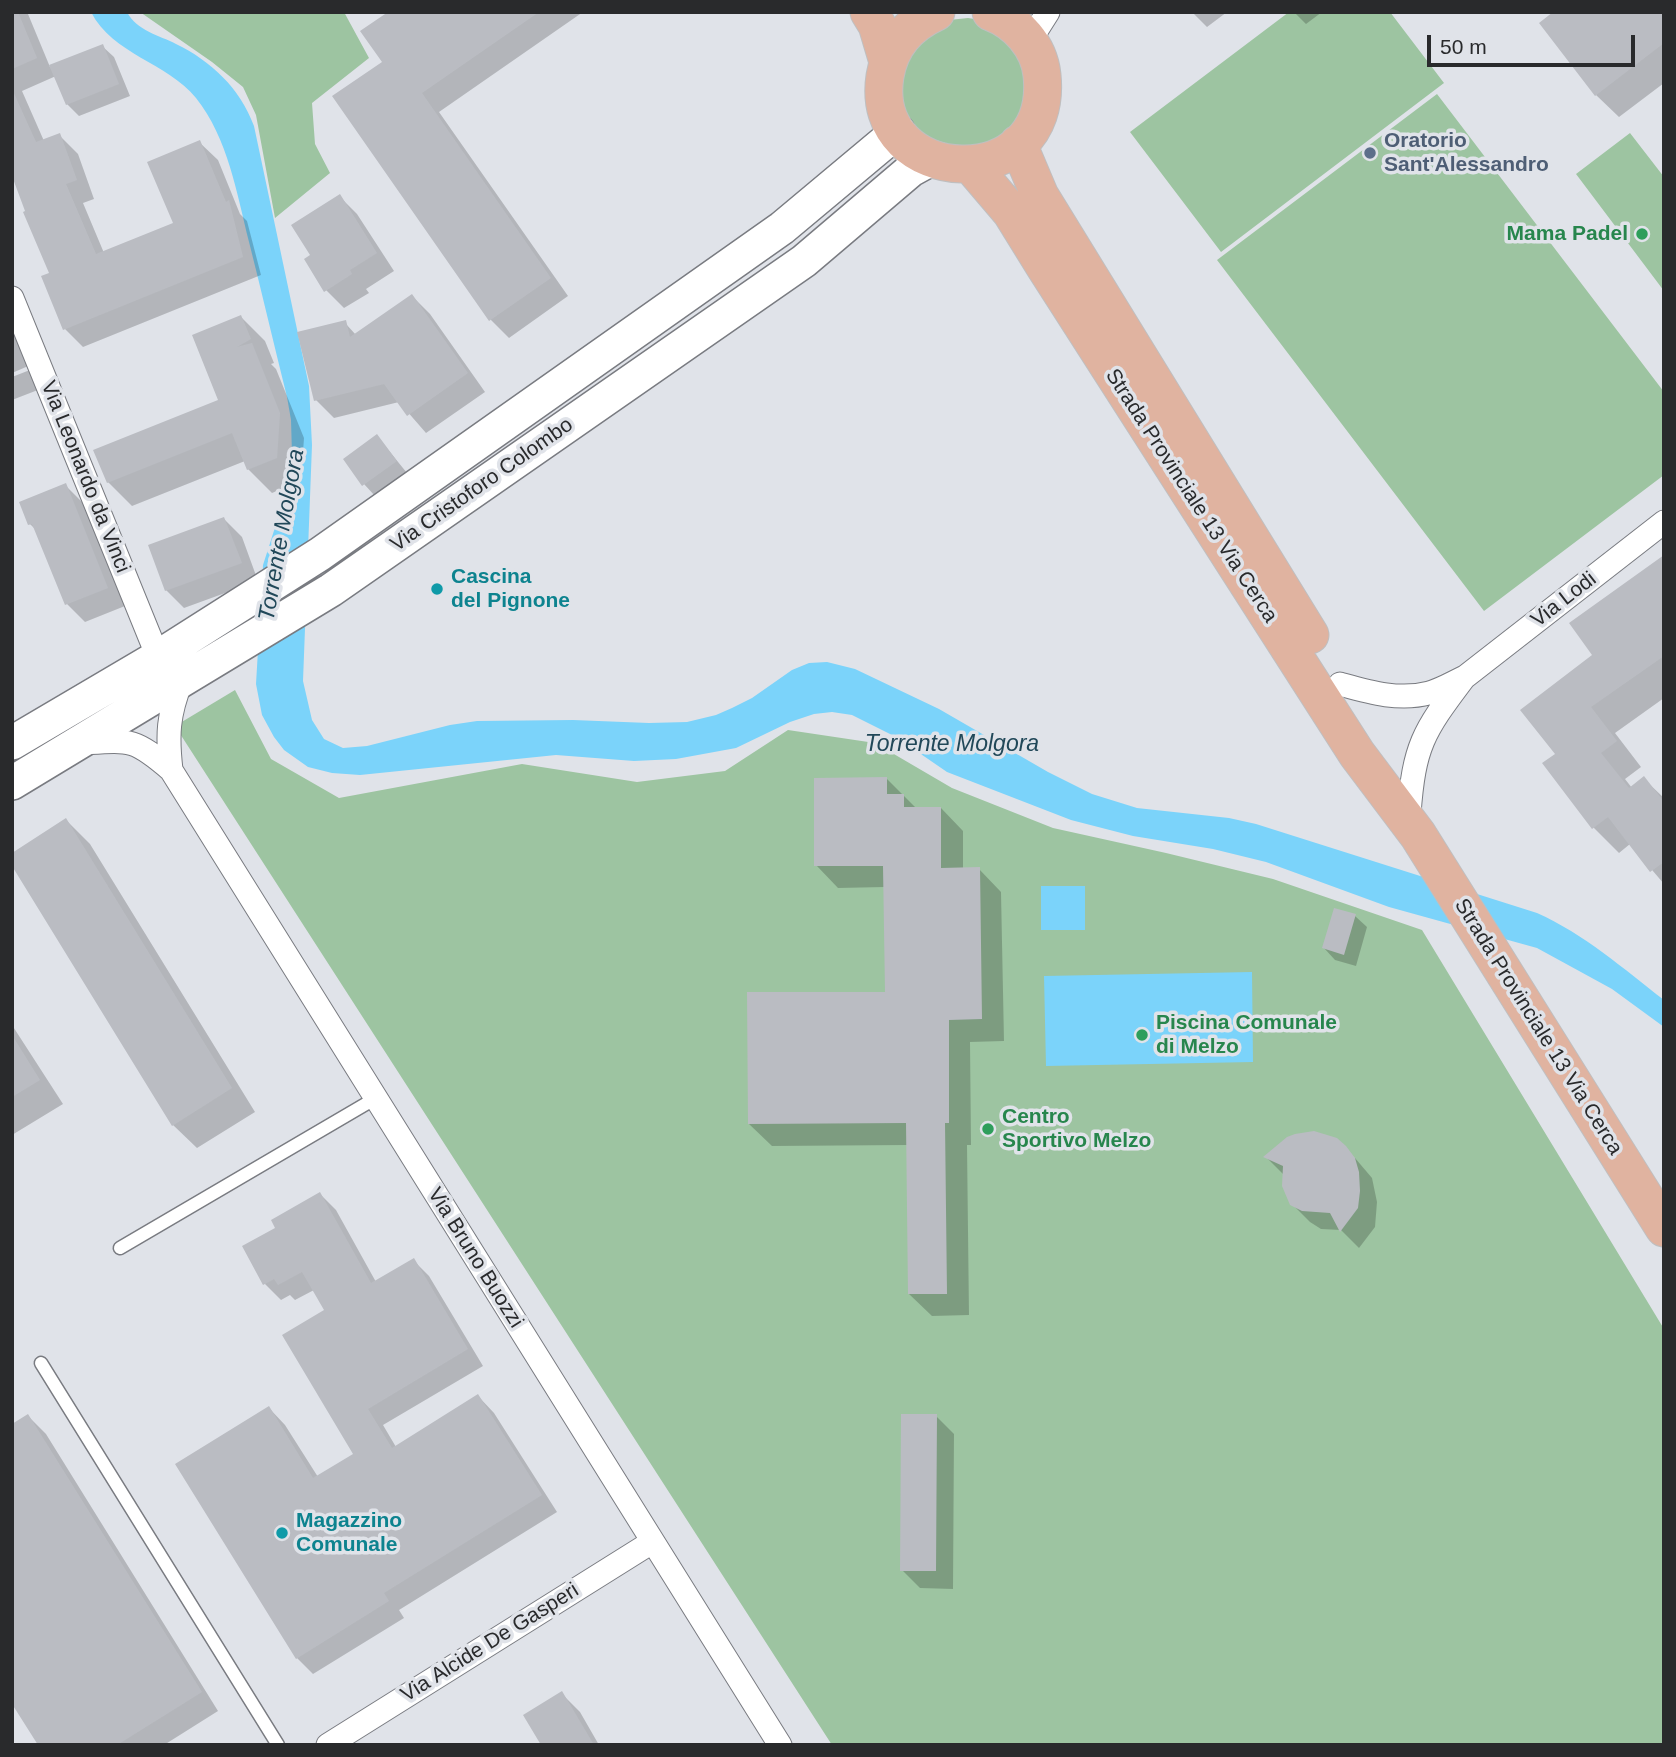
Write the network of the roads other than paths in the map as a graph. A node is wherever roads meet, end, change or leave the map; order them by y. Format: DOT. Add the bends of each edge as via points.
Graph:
graph roads {
  1 [pos="869,12"];
  2 [pos="936,12"];
  3 [pos="991,12"];
  4 [pos="1039,27"];
  5 [pos="888,62"];
  6 [pos="898,131"];
  7 [pos="1018,144"];
  8 [pos="931,159"];
  9 [pos="971,165"];
  10 [pos="12,298"];
  11 [pos="1664,522"];
  12 [pos="158,657"];
  13 [pos="1465,677"];
  14 [pos="181,682"];
  15 [pos="1340,684"];
  16 [pos="12,743"];
  17 [pos="80,743"];
  18 [pos="171,770"];
  19 [pos="12,783"];
  20 [pos="1413,825"];
  21 [pos="376,1098"];
  22 [pos="1664,1228"];
  23 [pos="120,1248"];
  24 [pos="41,1363"];
  25 [pos="652,1542"];
  26 [pos="278,1745"];
  27 [pos="328,1745"];
  28 [pos="780,1745"];
  1 -- 5 [label="main road"];
  2 -- 5 [label="main road" via="906,33"];
  3 -- 4 [label="main road" via="1016,27"];
  4 -- 7 [label="main road" via="1042,100 1032,127"];
  5 -- 6 [label="main road" via="886,104"];
  6 -- 8 [label="main road"];
  6 -- 12 [label="street, Via Cristoforo Colombo" via="782,228 320,554"];
  7 -- 9 [label="main road" via="996,158"];
  7 -- 15 [label="main road, Strada Provinciale 13 Via Cerca" via="1040,195"];
  8 -- 9 [label="main road"];
  8 -- 14 [label="street, Via Cristoforo Colombo" via="911,170 804,261 331,590"];
  9 -- 20 [label="main road, Strada Provinciale 13 Via Cerca" via="1012,212 1357,754"];
  10 -- 12 [label="street, Via Leonardo da Vinci"];
  11 -- 13 [label="street, Via Lodi"];
  12 -- 16 [label="street, Via Cristoforo Colombo"];
  13 -- 15 [label="street, Via Lodi" via="1430,693 1410,696 1377,694"];
  13 -- 20 [label="street, Via Lodi" via="1422,740 1412,777"];
  14 -- 17 [label="street, Via Cristoforo Colombo"];
  14 -- 18 [label="street, Via Bruno Buozzi" via="170,715"];
  15 -- 20 [label="main road, Strada Provinciale 13 Via Cerca" via="1378,741"];
  17 -- 18 [label="street, Via Bruno Buozzi" via="129,741"];
  17 -- 19 [label="street, Via Cristoforo Colombo"];
  18 -- 21 [label="street, Via Bruno Buozzi"];
  20 -- 22 [label="main road, Strada Provinciale 13 Via Cerca"];
  21 -- 23 [label="lane"];
  21 -- 25 [label="street, Via Bruno Buozzi"];
  24 -- 26 [label="lane"];
  25 -- 27 [label="street, Via Alcide De Gasperi"];
  25 -- 28 [label="street, Via Bruno Buozzi"];
}
